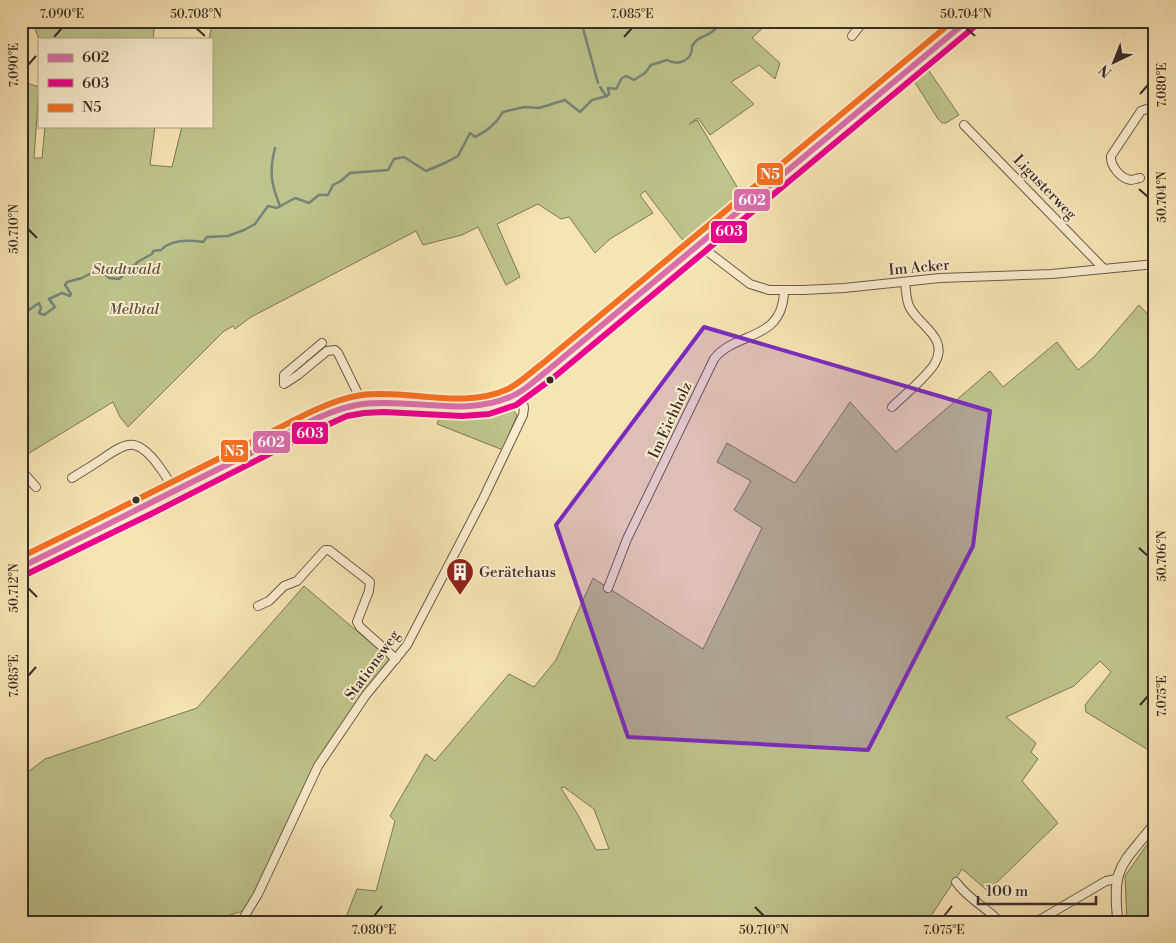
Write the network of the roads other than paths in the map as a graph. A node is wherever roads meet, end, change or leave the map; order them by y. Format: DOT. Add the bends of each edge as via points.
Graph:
graph roads {
  1 [pos="861,21"];
  2 [pos="966,21"];
  3 [pos="852,36"];
  4 [pos="1155,106"];
  5 [pos="964,126"];
  6 [pos="1140,178"];
  7 [pos="699,245"];
  8 [pos="1155,264"];
  9 [pos="1104,268"];
  10 [pos="905,282"];
  11 [pos="784,291"];
  12 [pos="322,343"];
  13 [pos="521,391"];
  14 [pos="363,404"];
  15 [pos="892,407"];
  16 [pos="21,470"];
  17 [pos="72,478"];
  18 [pos="36,487"];
  19 [pos="174,491"];
  20 [pos="21,567"];
  21 [pos="608,588"];
  22 [pos="258,606"];
  23 [pos="396,659"];
  24 [pos="1155,823"];
  25 [pos="1116,879"];
  26 [pos="956,882"];
  27 [pos="241,922"];
  28 [pos="1000,922"];
  29 [pos="1036,922"];
  30 [pos="1118,922"];
  1 -- 3 [label="street"];
  2 -- 7 [label="street"];
  4 -- 6 [label="street" via="1141,111 1111,156 1111,163 1119,173 1129,179"];
  5 -- 9 [label="street, Ligusterweg"];
  7 -- 11 [label="street, Im Acker" via="750,284"];
  7 -- 13 [label="street"];
  8 -- 9 [label="street, Im Acker"];
  9 -- 10 [label="street, Im Acker"];
  10 -- 11 [label="street, Im Acker"];
  10 -- 15 [label="street" via="910,309 934,334 938,354 931,369"];
  11 -- 21 [label="street, Im Eichholz" via="781,309 769,327 723,350 714,359 627,539"];
  12 -- 14 [label="street" via="284,375 284,384 328,351 335,350"];
  13 -- 14 [label="street" via="477,407 384,402"];
  13 -- 23 [label="street, Stationsweg" via="523,415 407,645"];
  14 -- 19 [label="street" via="329,414"];
  16 -- 18 [label="street"];
  17 -- 19 [label="street" via="119,447 130,445 142,448"];
  19 -- 20 [label="street"];
  22 -- 23 [label="street" via="269,601 284,586 297,582 328,550 370,582 370,591 357,622"];
  23 -- 27 [label="street, Stationsweg" via="366,695 318,766 258,894"];
  24 -- 25 [label="street" via="1124,859"];
  25 -- 29 [label="street" via="1106,881"];
  25 -- 30 [label="street"];
  26 -- 28 [label="street" via="971,900"];
}
